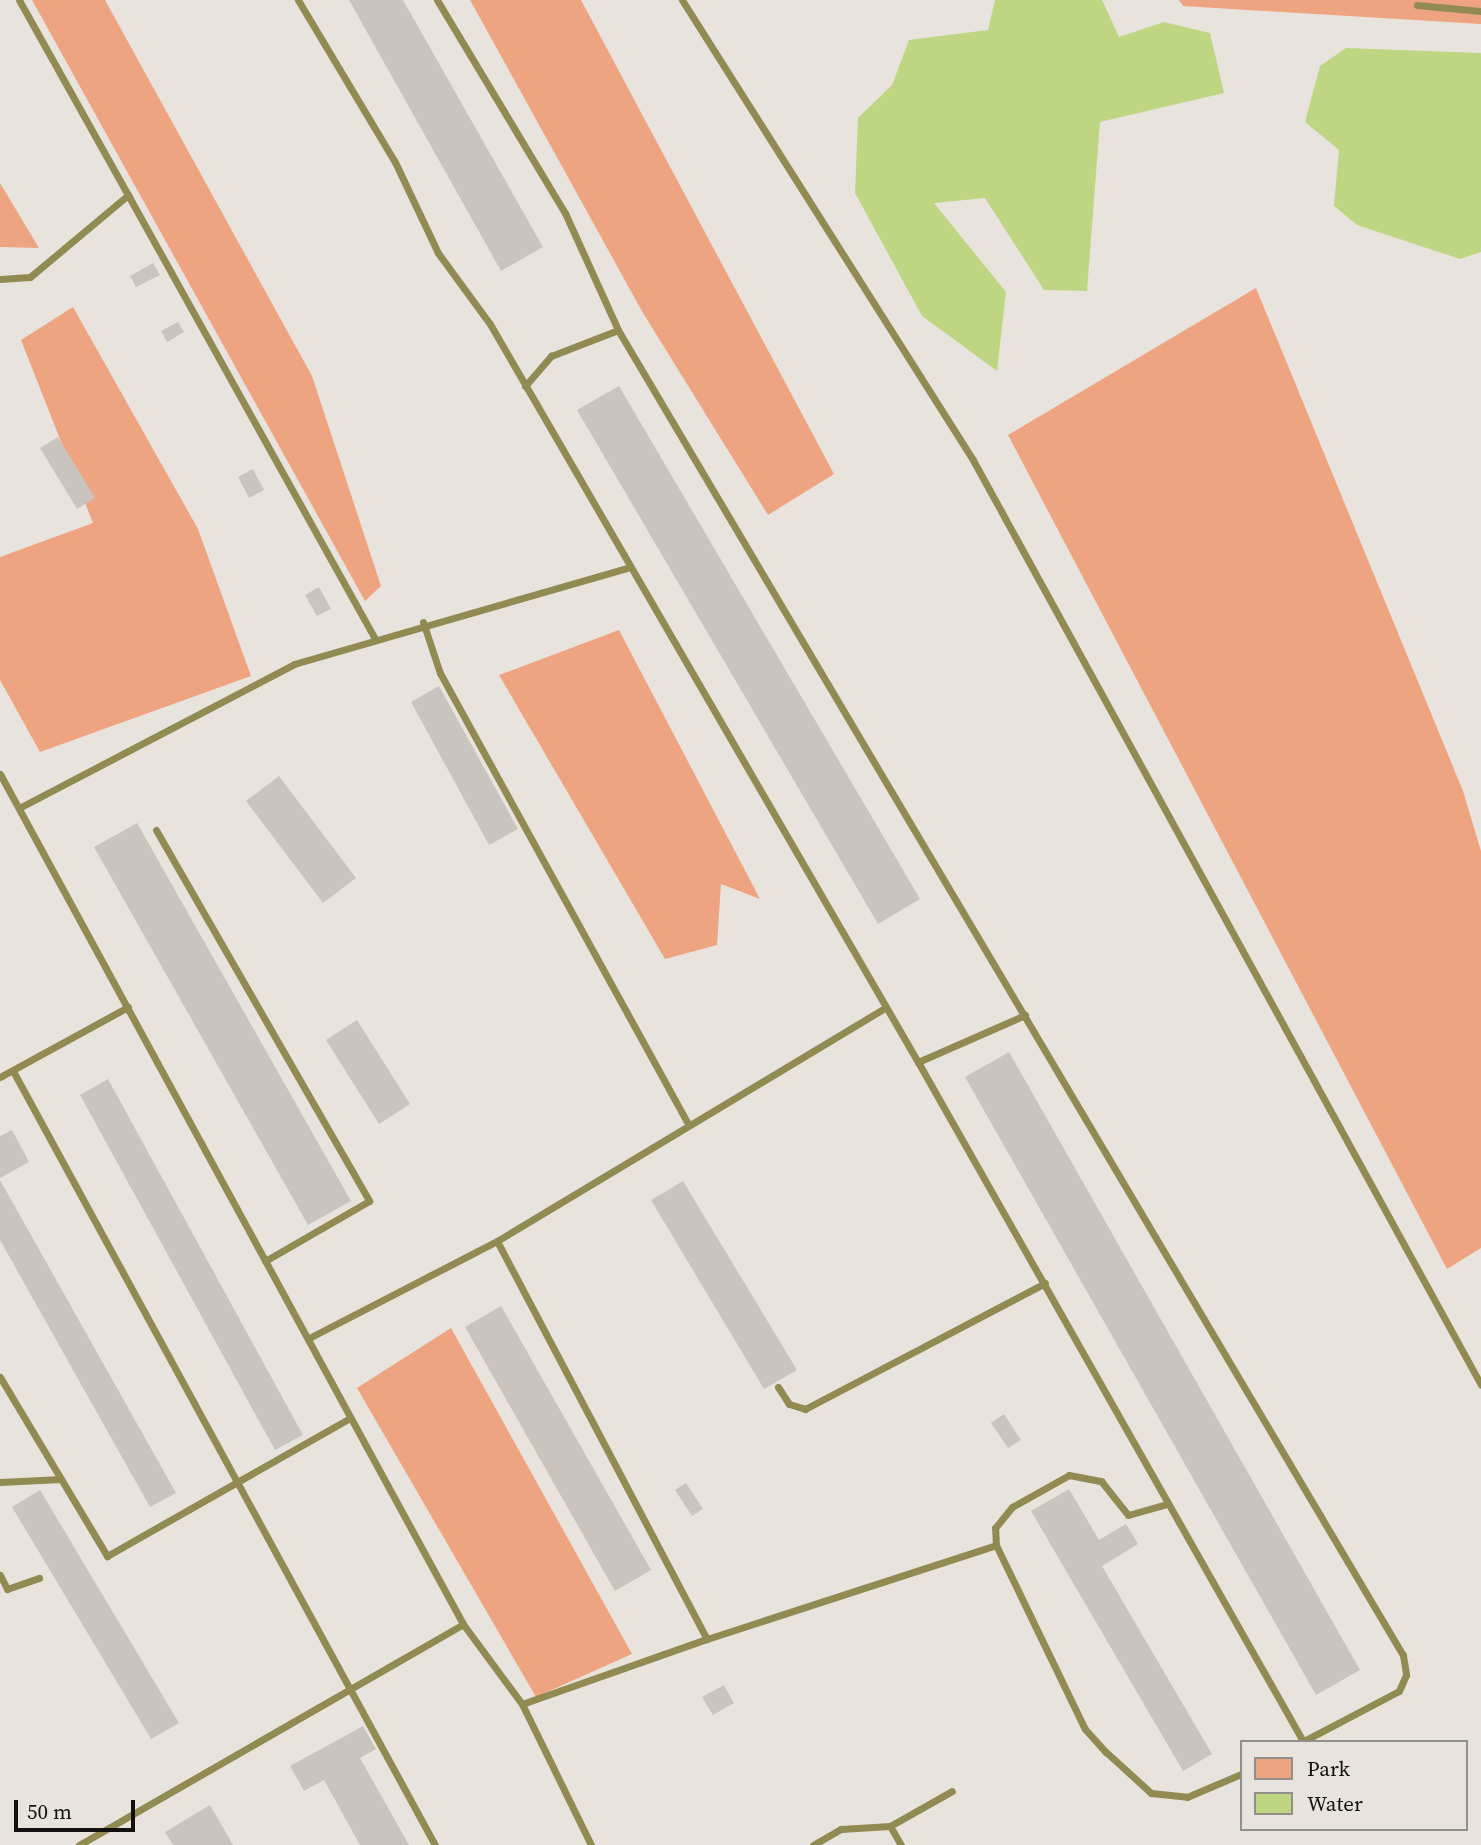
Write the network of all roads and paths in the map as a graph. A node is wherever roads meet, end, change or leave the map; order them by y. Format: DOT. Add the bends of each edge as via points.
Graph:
graph roads {
  1 [pos="19,0"];
  2 [pos="298,0"];
  3 [pos="438,0"];
  4 [pos="682,0"];
  5 [pos="1418,5"];
  6 [pos="1481,10"];
  7 [pos="128,195"];
  8 [pos="0,279"];
  9 [pos="618,330"];
  10 [pos="525,386"];
  11 [pos="627,568"];
  12 [pos="423,622"];
  13 [pos="374,637"];
  14 [pos="0,774"];
  15 [pos="19,808"];
  16 [pos="156,830"];
  17 [pos="128,1007"];
  18 [pos="882,1010"];
  19 [pos="1025,1015"];
  20 [pos="918,1062"];
  21 [pos="13,1070"];
  22 [pos="0,1077"];
  23 [pos="687,1122"];
  24 [pos="497,1241"];
  25 [pos="265,1261"];
  26 [pos="1045,1283"];
  27 [pos="311,1337"];
  28 [pos="0,1377"];
  29 [pos="1481,1385"];
  30 [pos="778,1387"];
  31 [pos="348,1419"];
  32 [pos="61,1479"];
  33 [pos="241,1480"];
  34 [pos="0,1482"];
  35 [pos="1167,1504"];
  36 [pos="996,1545"];
  37 [pos="0,1575"];
  38 [pos="39,1578"];
  39 [pos="463,1624"];
  40 [pos="707,1639"];
  41 [pos="352,1691"];
  42 [pos="522,1704"];
  43 [pos="1302,1740"];
  44 [pos="1305,1740"];
  45 [pos="1240,1773"];
  46 [pos="952,1791"];
  47 [pos="890,1826"];
  48 [pos="79,1845"];
  49 [pos="435,1845"];
  50 [pos="591,1845"];
  51 [pos="813,1845"];
  52 [pos="901,1845"];
  1 -- 7 [label="lane"];
  2 -- 10 [label="lane" via="395,162 439,253"];
  3 -- 9 [label="lane" via="565,213"];
  4 -- 29 [label="lane" via="973,460"];
  5 -- 6 [label="lane"];
  7 -- 8 [label="lane" via="30,277"];
  7 -- 13 [label="lane"];
  9 -- 10 [label="lane" via="551,356"];
  9 -- 19 [label="lane"];
  10 -- 11 [label="lane"];
  11 -- 12 [label="lane"];
  11 -- 18 [label="lane"];
  12 -- 13 [label="lane"];
  12 -- 23 [label="lane" via="440,673"];
  13 -- 15 [label="lane" via="294,664"];
  14 -- 15 [label="lane"];
  15 -- 17 [label="lane"];
  16 -- 25 [label="lane" via="369,1201"];
  17 -- 21 [label="lane"];
  17 -- 25 [label="lane"];
  18 -- 20 [label="lane"];
  18 -- 23 [label="lane"];
  19 -- 20 [label="lane"];
  19 -- 44 [label="lane" via="1403,1656 1406,1675 1399,1691"];
  20 -- 26 [label="lane"];
  21 -- 22 [label="lane"];
  21 -- 33 [label="lane"];
  23 -- 24 [label="lane"];
  24 -- 27 [label="lane"];
  24 -- 40 [label="lane"];
  25 -- 27 [label="lane"];
  26 -- 30 [label="lane" via="805,1409 789,1404"];
  26 -- 35 [label="lane"];
  27 -- 31 [label="lane"];
  28 -- 32 [label="lane"];
  31 -- 33 [label="lane"];
  31 -- 39 [label="lane"];
  32 -- 33 [label="lane" via="107,1556"];
  32 -- 34 [label="lane"];
  33 -- 41 [label="lane"];
  35 -- 36 [label="lane" via="1128,1515 1101,1481 1069,1475 1012,1507 995,1528"];
  35 -- 43 [label="lane"];
  36 -- 40 [label="lane"];
  36 -- 45 [label="lane" via="1085,1729 1124,1769 1151,1793 1186,1797"];
  37 -- 38 [label="lane" via="7,1589"];
  39 -- 41 [label="lane"];
  39 -- 42 [label="lane"];
  40 -- 42 [label="lane"];
  41 -- 48 [label="lane"];
  41 -- 49 [label="lane"];
  42 -- 50 [label="lane"];
  46 -- 47 [label="lane"];
  47 -- 51 [label="lane" via="841,1829"];
  47 -- 52 [label="lane"];
}
